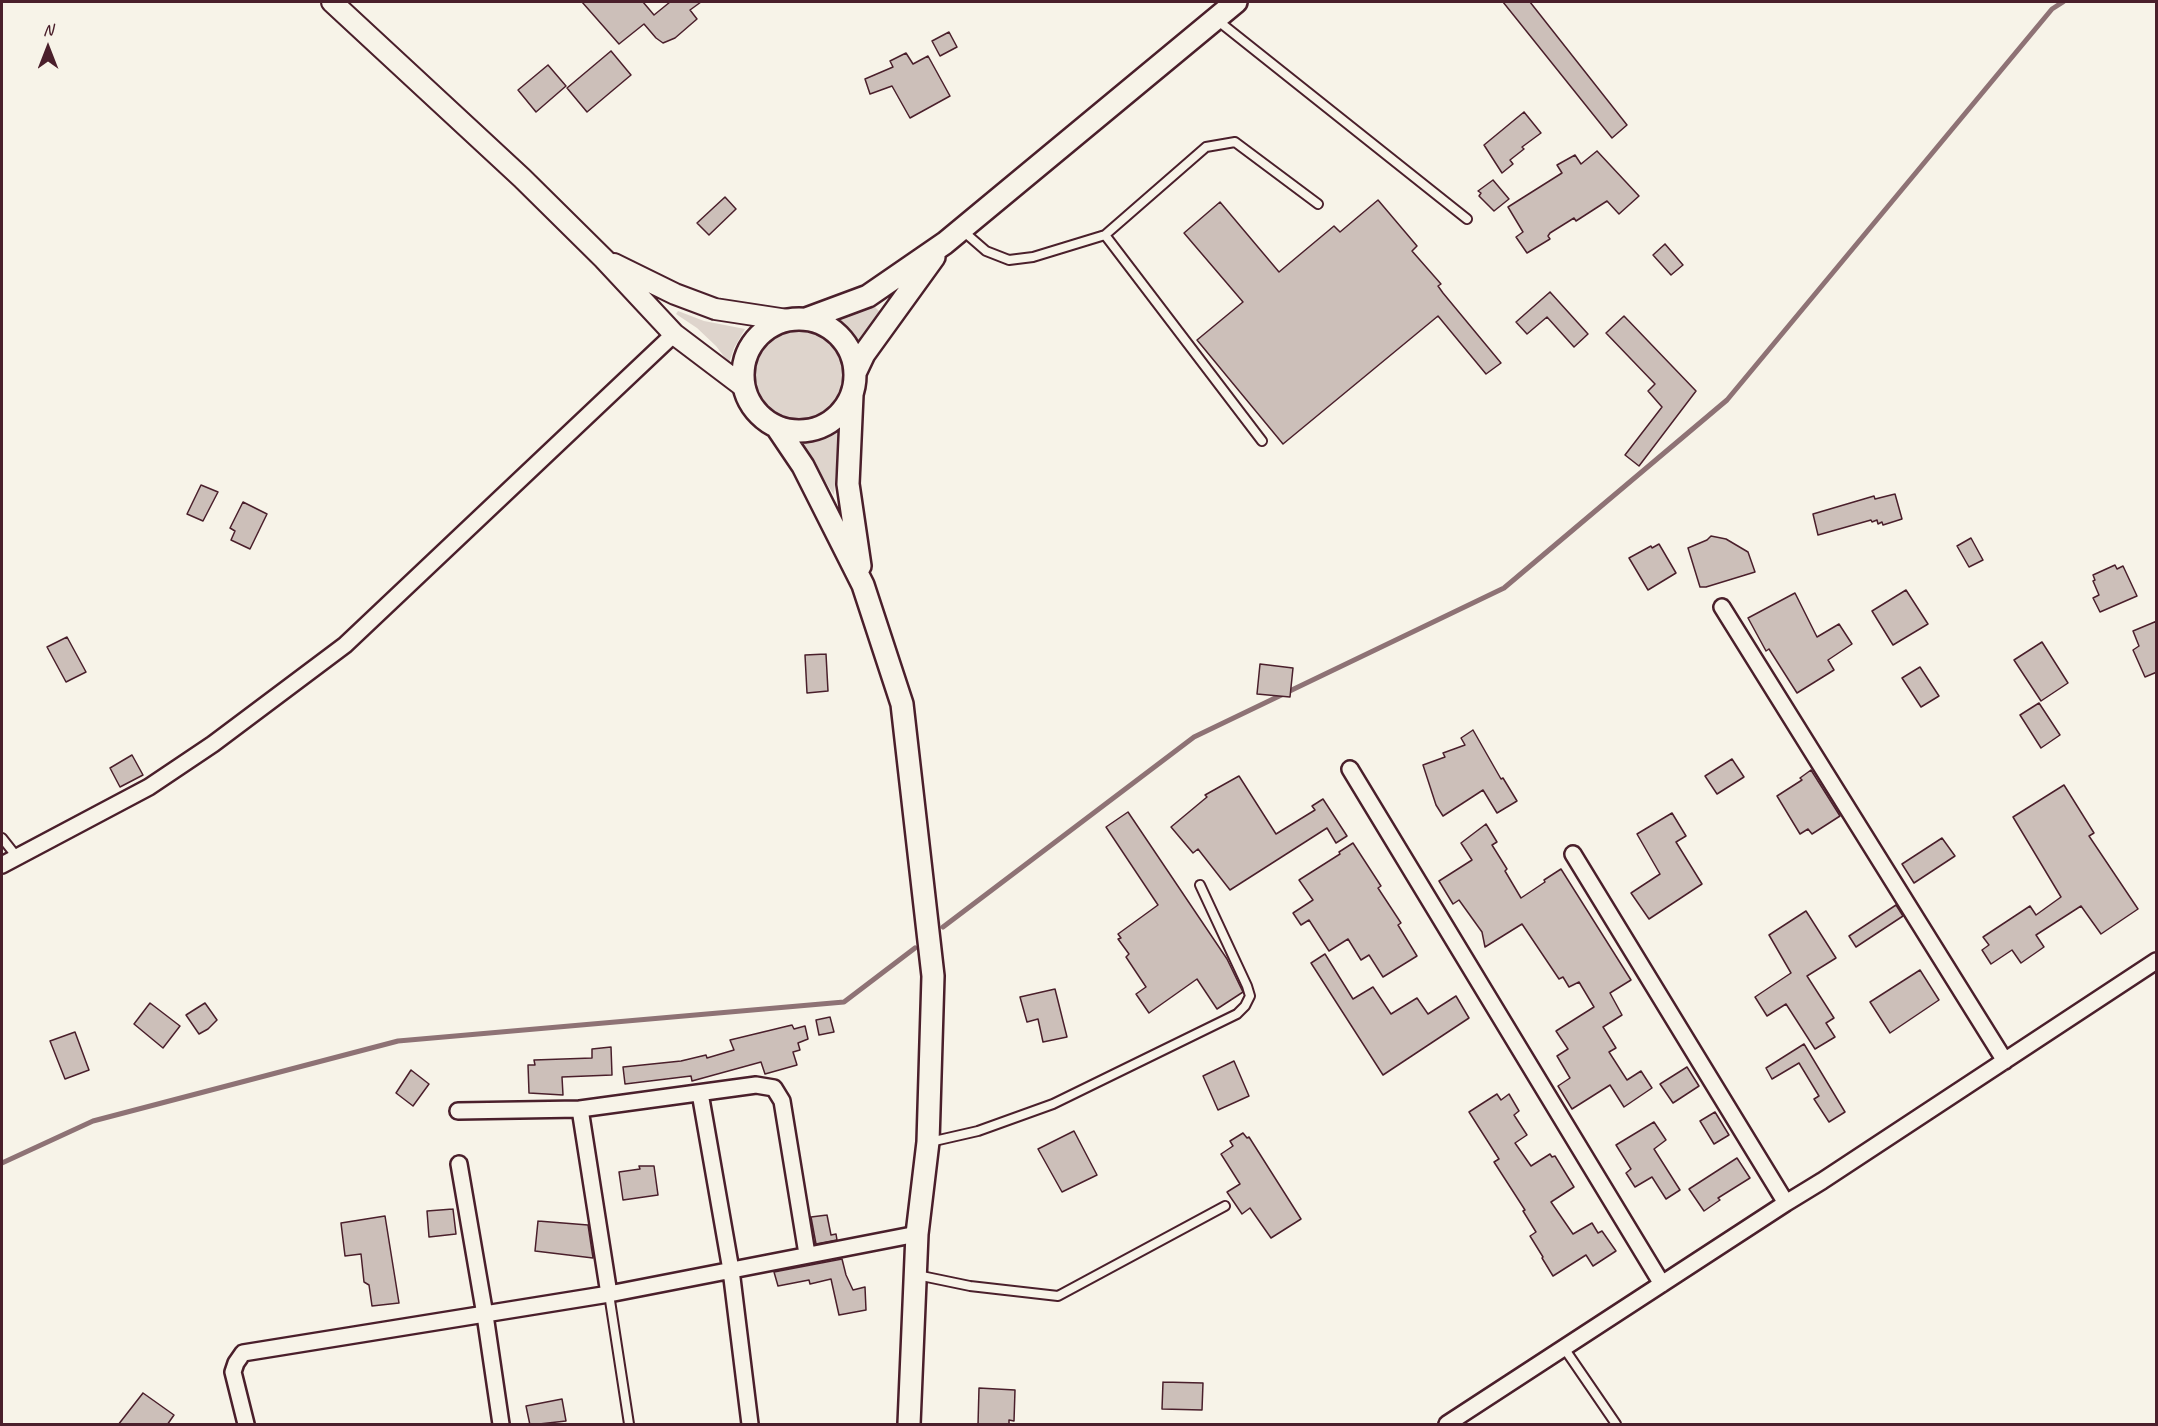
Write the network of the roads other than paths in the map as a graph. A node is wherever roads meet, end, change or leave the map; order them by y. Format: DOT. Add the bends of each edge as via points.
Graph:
graph roads {
  1 [pos="332,2"];
  2 [pos="1236,2"];
  3 [pos="1216,19"];
  4 [pos="1318,204"];
  5 [pos="1467,219"];
  6 [pos="1105,235"];
  7 [pos="953,236"];
  8 [pos="604,259"];
  9 [pos="690,300"];
  10 [pos="797,320"];
  11 [pos="674,334"];
  12 [pos="853,382"];
  13 [pos="744,387"];
  14 [pos="776,426"];
  15 [pos="1262,441"];
  16 [pos="863,585"];
  17 [pos="1722,607"];
  18 [pos="1350,769"];
  19 [pos="2,838"];
  20 [pos="1573,854"];
  21 [pos="17,857"];
  22 [pos="2,865"];
  23 [pos="1200,885"];
  24 [pos="2157,961"];
  25 [pos="2005,1061"];
  26 [pos="700,1093"];
  27 [pos="580,1109"];
  28 [pos="458,1111"];
  29 [pos="928,1142"];
  30 [pos="459,1164"];
  31 [pos="1786,1203"];
  32 [pos="1225,1206"];
  33 [pos="917,1234"];
  34 [pos="807,1254"];
  35 [pos="731,1270"];
  36 [pos="917,1275"];
  37 [pos="1662,1284"];
  38 [pos="609,1294"];
  39 [pos="485,1315"];
  40 [pos="1564,1348"];
  41 [pos="246,1425"];
  42 [pos="501,1425"];
  43 [pos="629,1425"];
  44 [pos="750,1425"];
  45 [pos="909,1425"];
  46 [pos="1447,1425"];
  47 [pos="1616,1425"];
  1 -- 8 [label="street"];
  2 -- 3 [label="main road"];
  3 -- 5 [label="lane"];
  3 -- 7 [label="main road"];
  4 -- 6 [label="lane" via="1235,142 1206,147"];
  6 -- 7 [label="lane" via="1033,257 1009,260"];
  6 -- 15 [label="lane"];
  7 -- 10 [label="main road" via="868,296"];
  7 -- 12 [label="main road" via="864,354"];
  8 -- 9 [label="street"];
  8 -- 11 [label="street"];
  9 -- 10 [label="street" via="715,309"];
  9 -- 11 [label="street" via="671,310"];
  10 -- 12 [label="main road" via="825,325 840,337 851,354"];
  10 -- 13 [label="main road" via="770,326 756,338 747,352"];
  11 -- 13 [label="street"];
  11 -- 21 [label="street" via="345,645 149,787"];
  12 -- 14 [label="main road" via="844,408 830,421 813,429"];
  12 -- 16 [label="main road" via="848,484"];
  13 -- 14 [label="main road" via="761,417"];
  14 -- 16 [label="main road" via="803,466"];
  16 -- 29 [label="main road" via="902,704 933,976"];
  17 -- 25 [label="street"];
  18 -- 37 [label="street"];
  19 -- 21 [label="lane"];
  20 -- 31 [label="street"];
  21 -- 22 [label="street"];
  23 -- 29 [label="lane" via="1250,996 1237,1014 1053,1104 978,1131"];
  24 -- 25 [label="street"];
  25 -- 31 [label="street"];
  26 -- 27 [label="street"];
  26 -- 34 [label="street" via="756,1085 774,1089 782,1101"];
  26 -- 35 [label="street"];
  27 -- 28 [label="street"];
  27 -- 38 [label="street"];
  29 -- 33 [label="main road"];
  30 -- 39 [label="street"];
  31 -- 37 [label="street"];
  32 -- 36 [label="lane" via="1058,1296 970,1286"];
  33 -- 34 [label="street"];
  33 -- 36 [label="main road"];
  34 -- 35 [label="street"];
  35 -- 38 [label="street"];
  35 -- 44 [label="street"];
  36 -- 45 [label="main road"];
  37 -- 40 [label="street"];
  38 -- 39 [label="street"];
  38 -- 43 [label="lane"];
  39 -- 41 [label="street" via="243,1353 234,1372"];
  39 -- 42 [label="street"];
  40 -- 46 [label="street"];
  40 -- 47 [label="lane"];
}
